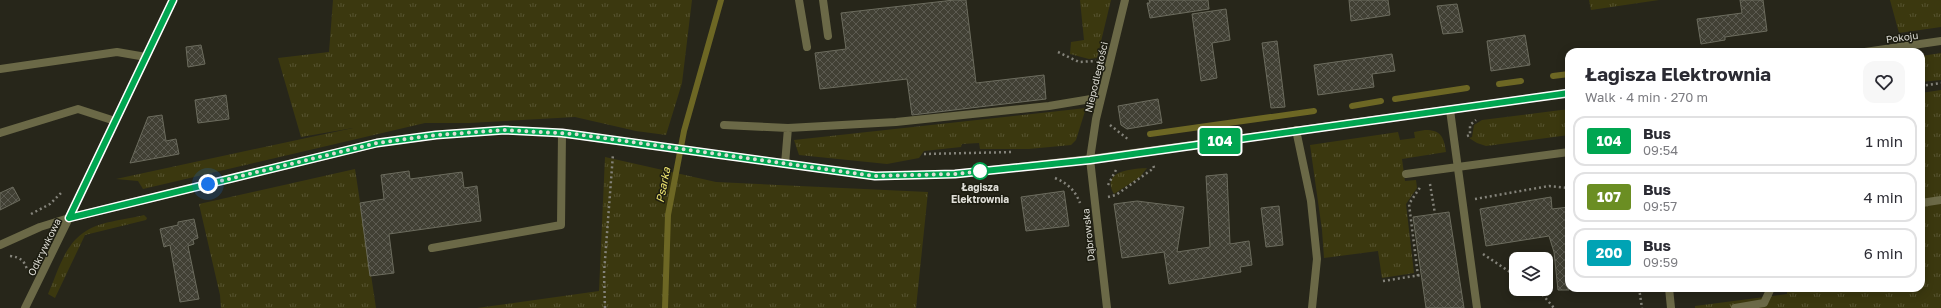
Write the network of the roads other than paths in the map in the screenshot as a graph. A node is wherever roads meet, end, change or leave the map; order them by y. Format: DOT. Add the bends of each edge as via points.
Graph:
graph roads {
  1 [pos="173,0"];
  2 [pos="799,0"];
  3 [pos="823,0"];
  4 [pos="1125,0"];
  5 [pos="828,36"];
  6 [pos="1941,41"];
  7 [pos="807,47"];
  8 [pos="1893,48"];
  9 [pos="146,57"];
  10 [pos="0,69"];
  11 [pos="1565,94"];
  12 [pos="1100,101"];
  13 [pos="1450,110"];
  14 [pos="115,121"];
  15 [pos="724,125"];
  16 [pos="788,128"];
  17 [pos="1296,130"];
  18 [pos="0,133"];
  19 [pos="562,133"];
  20 [pos="1565,153"];
  21 [pos="1090,160"];
  22 [pos="785,164"];
  23 [pos="1458,167"];
  24 [pos="1406,174"];
  25 [pos="1941,200"];
  26 [pos="1925,202"];
  27 [pos="69,218"];
  28 [pos="0,245"];
  29 [pos="432,248"];
  30 [pos="1669,292"];
  31 [pos="1770,292"];
  32 [pos="25,308"];
  33 [pos="1107,308"];
  34 [pos="1312,308"];
  35 [pos="1477,308"];
  36 [pos="1671,308"];
  37 [pos="1735,308"];
  1 -- 9 [label="street, Odkrywkowa"];
  2 -- 7 [label="street"];
  3 -- 5 [label="street"];
  4 -- 12 [label="street, Niepodległości"];
  6 -- 8 [label="street, Pokoju"];
  9 -- 10 [label="street" via="117,52"];
  9 -- 14 [label="street, Odkrywkowa"];
  11 -- 13 [label="street"];
  12 -- 16 [label="street" via="1091,99 1050,106 896,122"];
  12 -- 21 [label="street, Niepodległości"];
  13 -- 17 [label="street"];
  13 -- 23 [label="street"];
  14 -- 18 [label="street" via="78,109"];
  14 -- 27 [label="street, Odkrywkowa"];
  15 -- 16 [label="street"];
  16 -- 22 [label="street"];
  17 -- 21 [label="street"];
  17 -- 34 [label="street" via="1311,201 1317,259"];
  19 -- 22 [label="street"];
  19 -- 27 [label="street" via="505,130 377,143"];
  19 -- 29 [label="street" via="561,225"];
  20 -- 23 [label="street"];
  21 -- 22 [label="street" via="955,174 875,176"];
  21 -- 33 [label="street, Dąbrowska"];
  23 -- 24 [label="street"];
  23 -- 35 [label="street"];
  25 -- 26 [label="street"];
  27 -- 28 [label="street" via="40,227"];
  27 -- 32 [label="street, Odkrywkowa"];
  30 -- 36 [label="street"];
  31 -- 37 [label="street" via="1764,303"];
}
